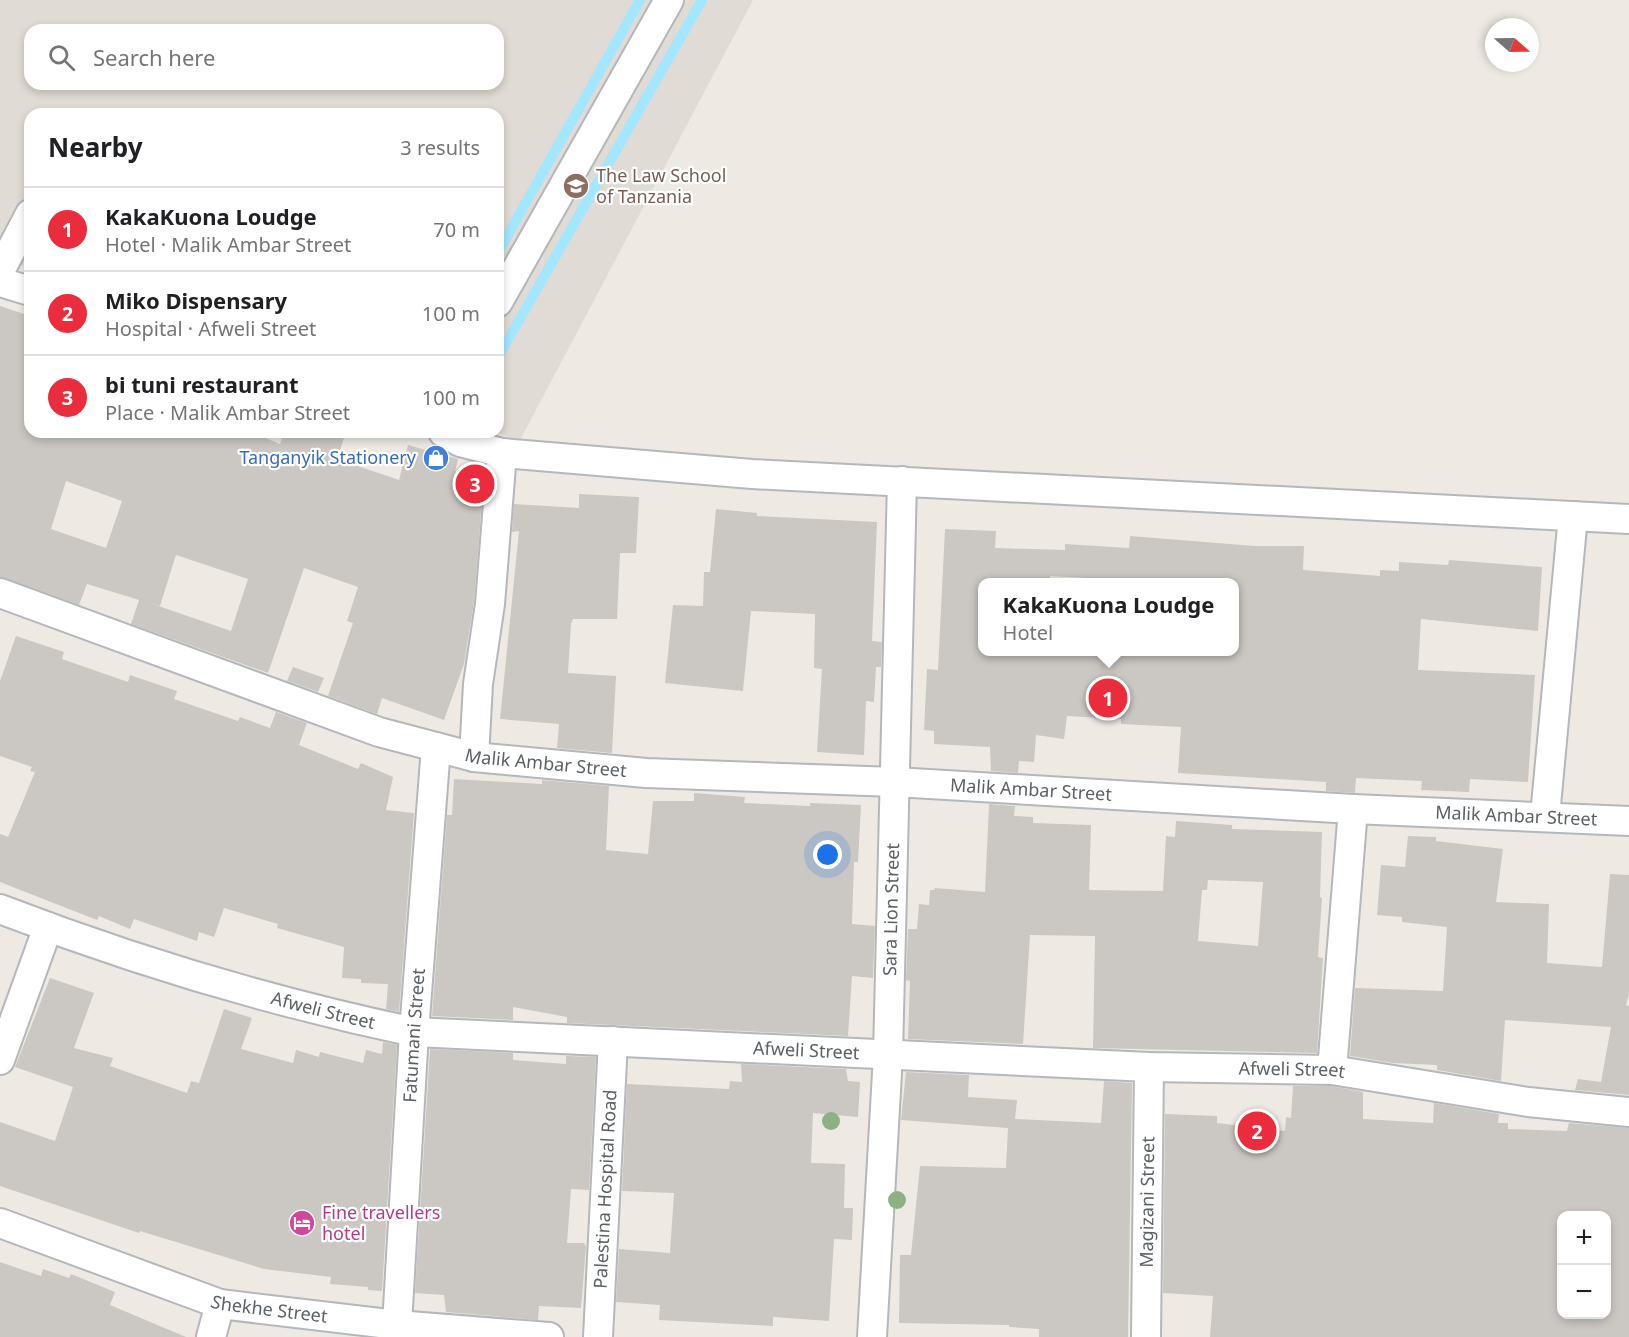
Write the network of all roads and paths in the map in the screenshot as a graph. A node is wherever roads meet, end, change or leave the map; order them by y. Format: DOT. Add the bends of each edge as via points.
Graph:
graph roads {
  1 [pos="669,0"];
  2 [pos="24,225"];
  3 [pos="0,271"];
  4 [pos="0,282"];
  5 [pos="24,289"];
  6 [pos="504,291"];
  7 [pos="453,438"];
  8 [pos="502,453"];
  9 [pos="902,481"];
  10 [pos="1573,516"];
  11 [pos="1629,519"];
  12 [pos="0,593"];
  13 [pos="436,747"];
  14 [pos="474,757"];
  15 [pos="895,782"];
  16 [pos="1353,809"];
  17 [pos="1545,816"];
  18 [pos="1629,821"];
  19 [pos="0,909"];
  20 [pos="48,927"];
  21 [pos="414,1032"];
  22 [pos="613,1041"];
  23 [pos="888,1055"];
  24 [pos="0,1060"];
  25 [pos="1149,1066"];
  26 [pos="1332,1070"];
  27 [pos="1629,1112"];
  28 [pos="0,1223"];
  29 [pos="220,1304"];
  30 [pos="397,1325"];
  31 [pos="345,1328"];
  32 [pos="212,1337"];
  33 [pos="549,1337"];
  34 [pos="598,1337"];
  35 [pos="872,1337"];
  36 [pos="1146,1337"];
  1 -- 6 [label="street"];
  2 -- 3 [label="street"];
  4 -- 5 [label="street"];
  7 -- 8 [label="street"];
  8 -- 9 [label="street" via="752,474"];
  8 -- 14 [label="street" via="490,604 477,684"];
  9 -- 10 [label="street"];
  9 -- 15 [label="street, Sara Lion Street"];
  10 -- 11 [label="street"];
  10 -- 17 [label="street"];
  12 -- 13 [label="street, Malik Ambar Street" via="379,732"];
  13 -- 14 [label="street, Malik Ambar Street"];
  13 -- 21 [label="street, Fatumani Street"];
  14 -- 15 [label="street, Malik Ambar Street" via="645,772"];
  15 -- 16 [label="street, Malik Ambar Street"];
  15 -- 23 [label="street, Sara Lion Street"];
  16 -- 17 [label="street, Malik Ambar Street"];
  16 -- 26 [label="street"];
  17 -- 18 [label="street, Malik Ambar Street"];
  19 -- 20 [label="street, Afweli Street"];
  20 -- 21 [label="street, Afweli Street" via="232,988"];
  20 -- 24 [label="street"];
  21 -- 22 [label="street, Afweli Street"];
  21 -- 30 [label="street, Fatumani Street"];
  22 -- 23 [label="street, Afweli Street"];
  22 -- 34 [label="street, Palestina Hospital Road"];
  23 -- 25 [label="street, Afweli Street"];
  23 -- 35 [label="street, Sara Lion Street"];
  25 -- 26 [label="street, Afweli Street"];
  25 -- 36 [label="street, Magizani Street"];
  26 -- 27 [label="street, Afweli Street" via="1528,1102"];
  28 -- 29 [label="street, Shekhe Street"];
  29 -- 31 [label="street, Shekhe Street"];
  29 -- 32 [label="street"];
  30 -- 31 [label="street, Shekhe Street"];
  30 -- 33 [label="street, Shekhe Street"];
}
